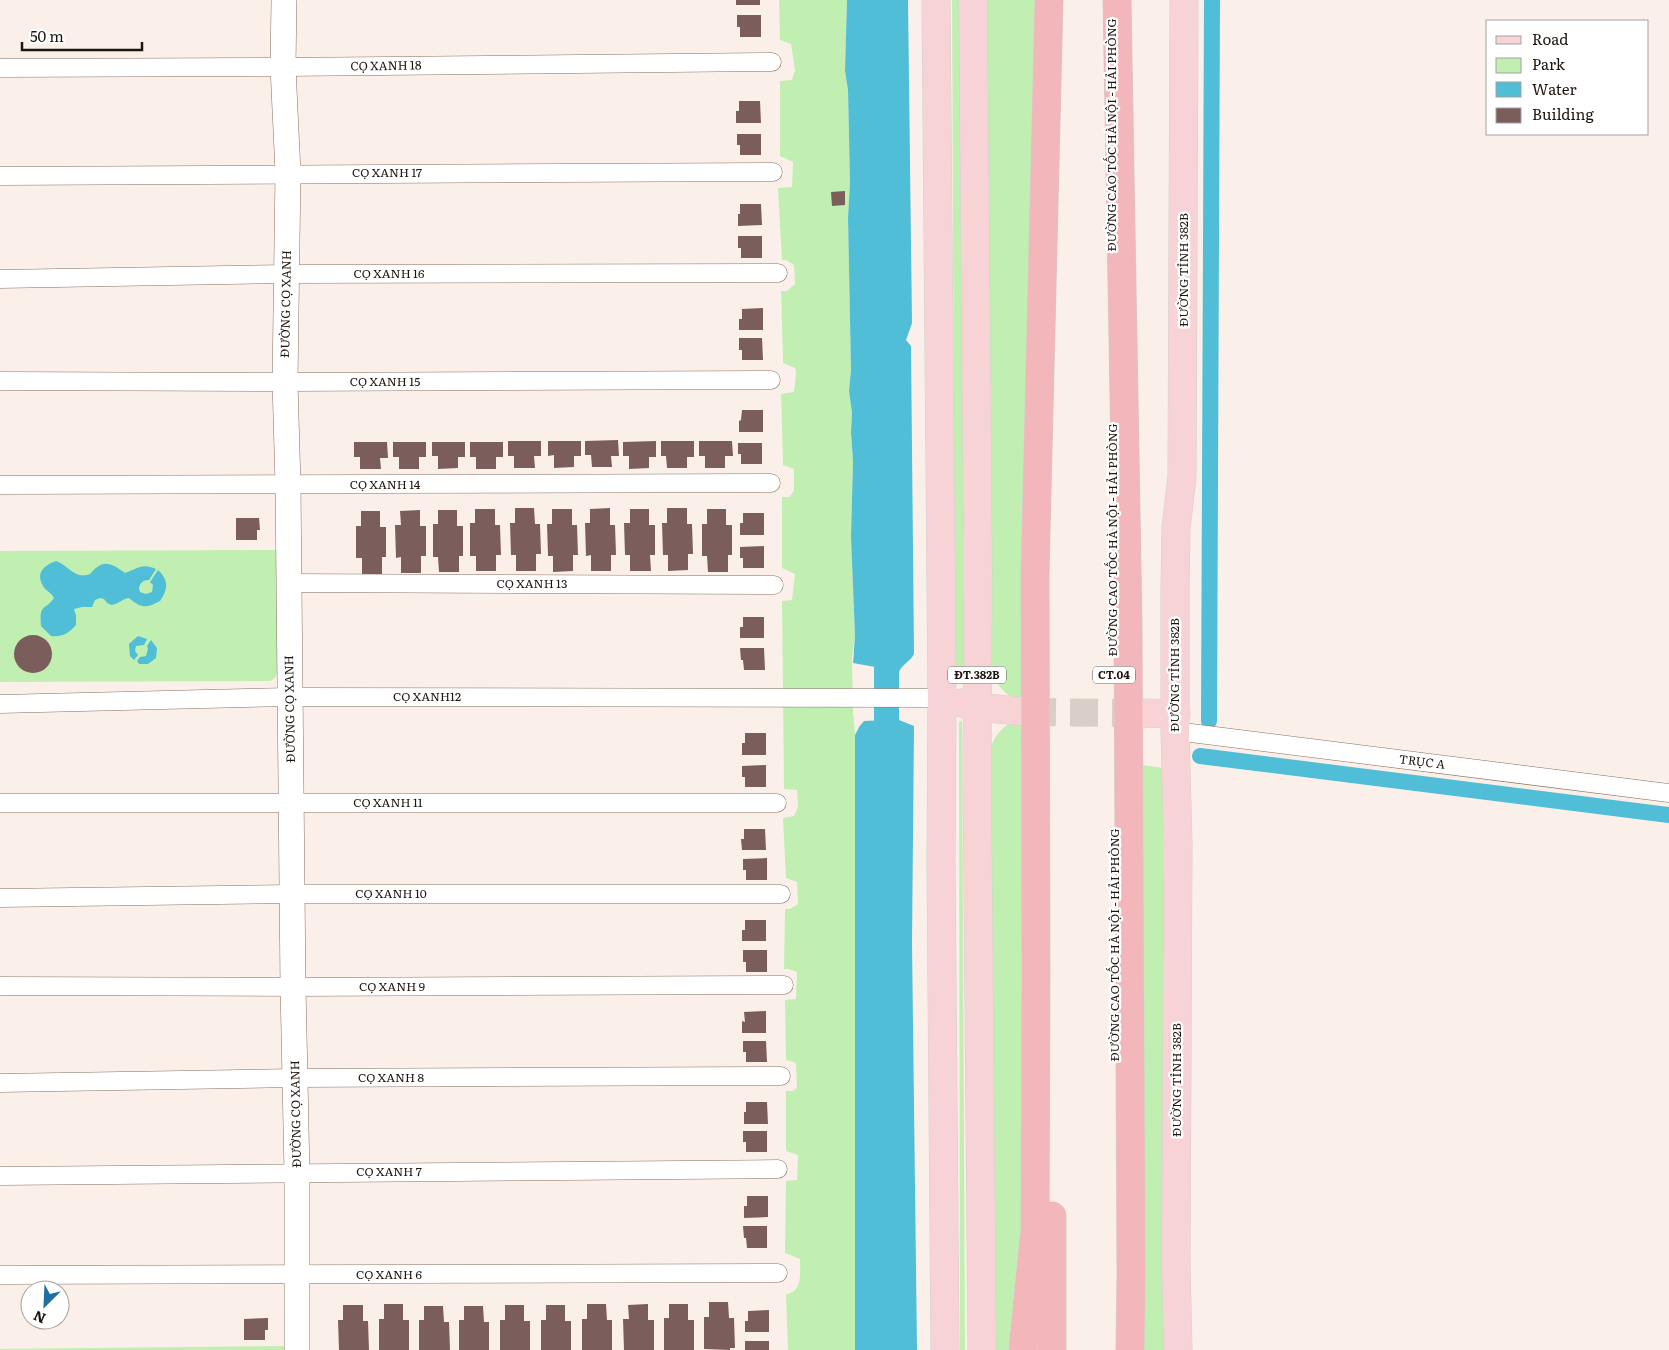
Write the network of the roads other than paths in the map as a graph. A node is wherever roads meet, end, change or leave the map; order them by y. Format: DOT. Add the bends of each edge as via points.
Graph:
graph roads {
  1 [pos="284,0"];
  2 [pos="936,0"];
  3 [pos="973,0"];
  4 [pos="1051,0"];
  5 [pos="1111,0"];
  6 [pos="1117,0"];
  7 [pos="1184,0"];
  8 [pos="772,62"];
  9 [pos="283,67"];
  10 [pos="0,68"];
  11 [pos="773,172"];
  12 [pos="288,173"];
  13 [pos="0,176"];
  14 [pos="778,273"];
  15 [pos="287,274"];
  16 [pos="0,279"];
  17 [pos="771,380"];
  18 [pos="0,381"];
  19 [pos="285,382"];
  20 [pos="771,483"];
  21 [pos="0,485"];
  22 [pos="288,485"];
  23 [pos="289,583"];
  24 [pos="774,585"];
  25 [pos="290,697"];
  26 [pos="942,698"];
  27 [pos="0,704"];
  28 [pos="977,707"];
  29 [pos="1028,712"];
  30 [pos="1140,713"];
  31 [pos="1175,722"];
  32 [pos="1669,793"];
  33 [pos="291,802"];
  34 [pos="0,803"];
  35 [pos="776,804"];
  36 [pos="292,894"];
  37 [pos="781,894"];
  38 [pos="0,898"];
  39 [pos="784,985"];
  40 [pos="0,986"];
  41 [pos="293,987"];
  42 [pos="781,1076"];
  43 [pos="294,1078"];
  44 [pos="0,1083"];
  45 [pos="778,1169"];
  46 [pos="297,1173"];
  47 [pos="0,1176"];
  48 [pos="778,1274"];
  49 [pos="296,1275"];
  50 [pos="0,1276"];
  51 [pos="297,1350"];
  52 [pos="945,1350"];
  53 [pos="982,1350"];
  54 [pos="1023,1350"];
  55 [pos="1052,1350"];
  56 [pos="1116,1350"];
  57 [pos="1130,1350"];
  58 [pos="1178,1350"];
  1 -- 9 [label="street, ĐƯỜNG CỌ XANH"];
  2 -- 26 [label="main road, ĐT.382B"];
  3 -- 28 [label="main road, ĐT.382B"];
  4 -- 54 [label="highway" via="1035,575 1035,1228"];
  4 -- 55 [label="highway"];
  5 -- 56 [label="highway, ĐƯỜNG CAO TỐC HÀ NỘI - HẢI PHÒNG / CT.04"];
  6 -- 57 [label="highway" via="1128,634"];
  7 -- 31 [label="main road, ĐƯỜNG TỈNH 382B" via="1182,467 1176,528"];
  8 -- 9 [label="street, CỌ XANH 18"];
  9 -- 10 [label="street, CỌ XANH 18"];
  9 -- 12 [label="street, ĐƯỜNG CỌ XANH"];
  11 -- 12 [label="street, CỌ XANH 17"];
  12 -- 13 [label="street, CỌ XANH 17"];
  12 -- 15 [label="street, ĐƯỜNG CỌ XANH"];
  14 -- 15 [label="street, CỌ XANH 16"];
  15 -- 16 [label="street, CỌ XANH 16"];
  15 -- 19 [label="street, ĐƯỜNG CỌ XANH"];
  17 -- 19 [label="street, CỌ XANH 15"];
  18 -- 19 [label="street, CỌ XANH 15"];
  19 -- 22 [label="street, ĐƯỜNG CỌ XANH"];
  20 -- 22 [label="street, CỌ XANH 14"];
  21 -- 22 [label="street, CỌ XANH 14"];
  22 -- 23 [label="street, ĐƯỜNG CỌ XANH"];
  23 -- 24 [label="street, CỌ XANH 13"];
  23 -- 25 [label="street, ĐƯỜNG CỌ XANH"];
  25 -- 26 [label="street, CỌ XANH12"];
  25 -- 27 [label="street, CỌ XANH12"];
  25 -- 33 [label="street, ĐƯỜNG CỌ XANH"];
  26 -- 28 [label="main road"];
  26 -- 52 [label="main road, ĐT.382B"];
  28 -- 29 [label="main road"];
  28 -- 53 [label="main road, ĐT.382B"];
  30 -- 31 [label="main road"];
  31 -- 32 [label="street, TRỤC A"];
  31 -- 58 [label="main road, ĐƯỜNG TỈNH 382B"];
  33 -- 34 [label="street, CỌ XANH 11"];
  33 -- 35 [label="street, CỌ XANH 11"];
  33 -- 36 [label="street, ĐƯỜNG CỌ XANH"];
  36 -- 37 [label="street, CỌ XANH 10"];
  36 -- 38 [label="street, CỌ XANH 10"];
  36 -- 41 [label="street, ĐƯỜNG CỌ XANH"];
  39 -- 41 [label="street, CỌ XANH 9"];
  40 -- 41 [label="street, CỌ XANH 9"];
  41 -- 43 [label="street, ĐƯỜNG CỌ XANH"];
  42 -- 43 [label="street, CỌ XANH 8"];
  43 -- 44 [label="street, CỌ XANH 8"];
  43 -- 46 [label="street, ĐƯỜNG CỌ XANH"];
  45 -- 46 [label="street, CỌ XANH 7"];
  46 -- 47 [label="street, CỌ XANH 7"];
  46 -- 49 [label="street, ĐƯỜNG CỌ XANH"];
  48 -- 49 [label="street, CỌ XANH 6"];
  49 -- 50 [label="street, CỌ XANH 6"];
  49 -- 51 [label="street, ĐƯỜNG CỌ XANH"];
}
